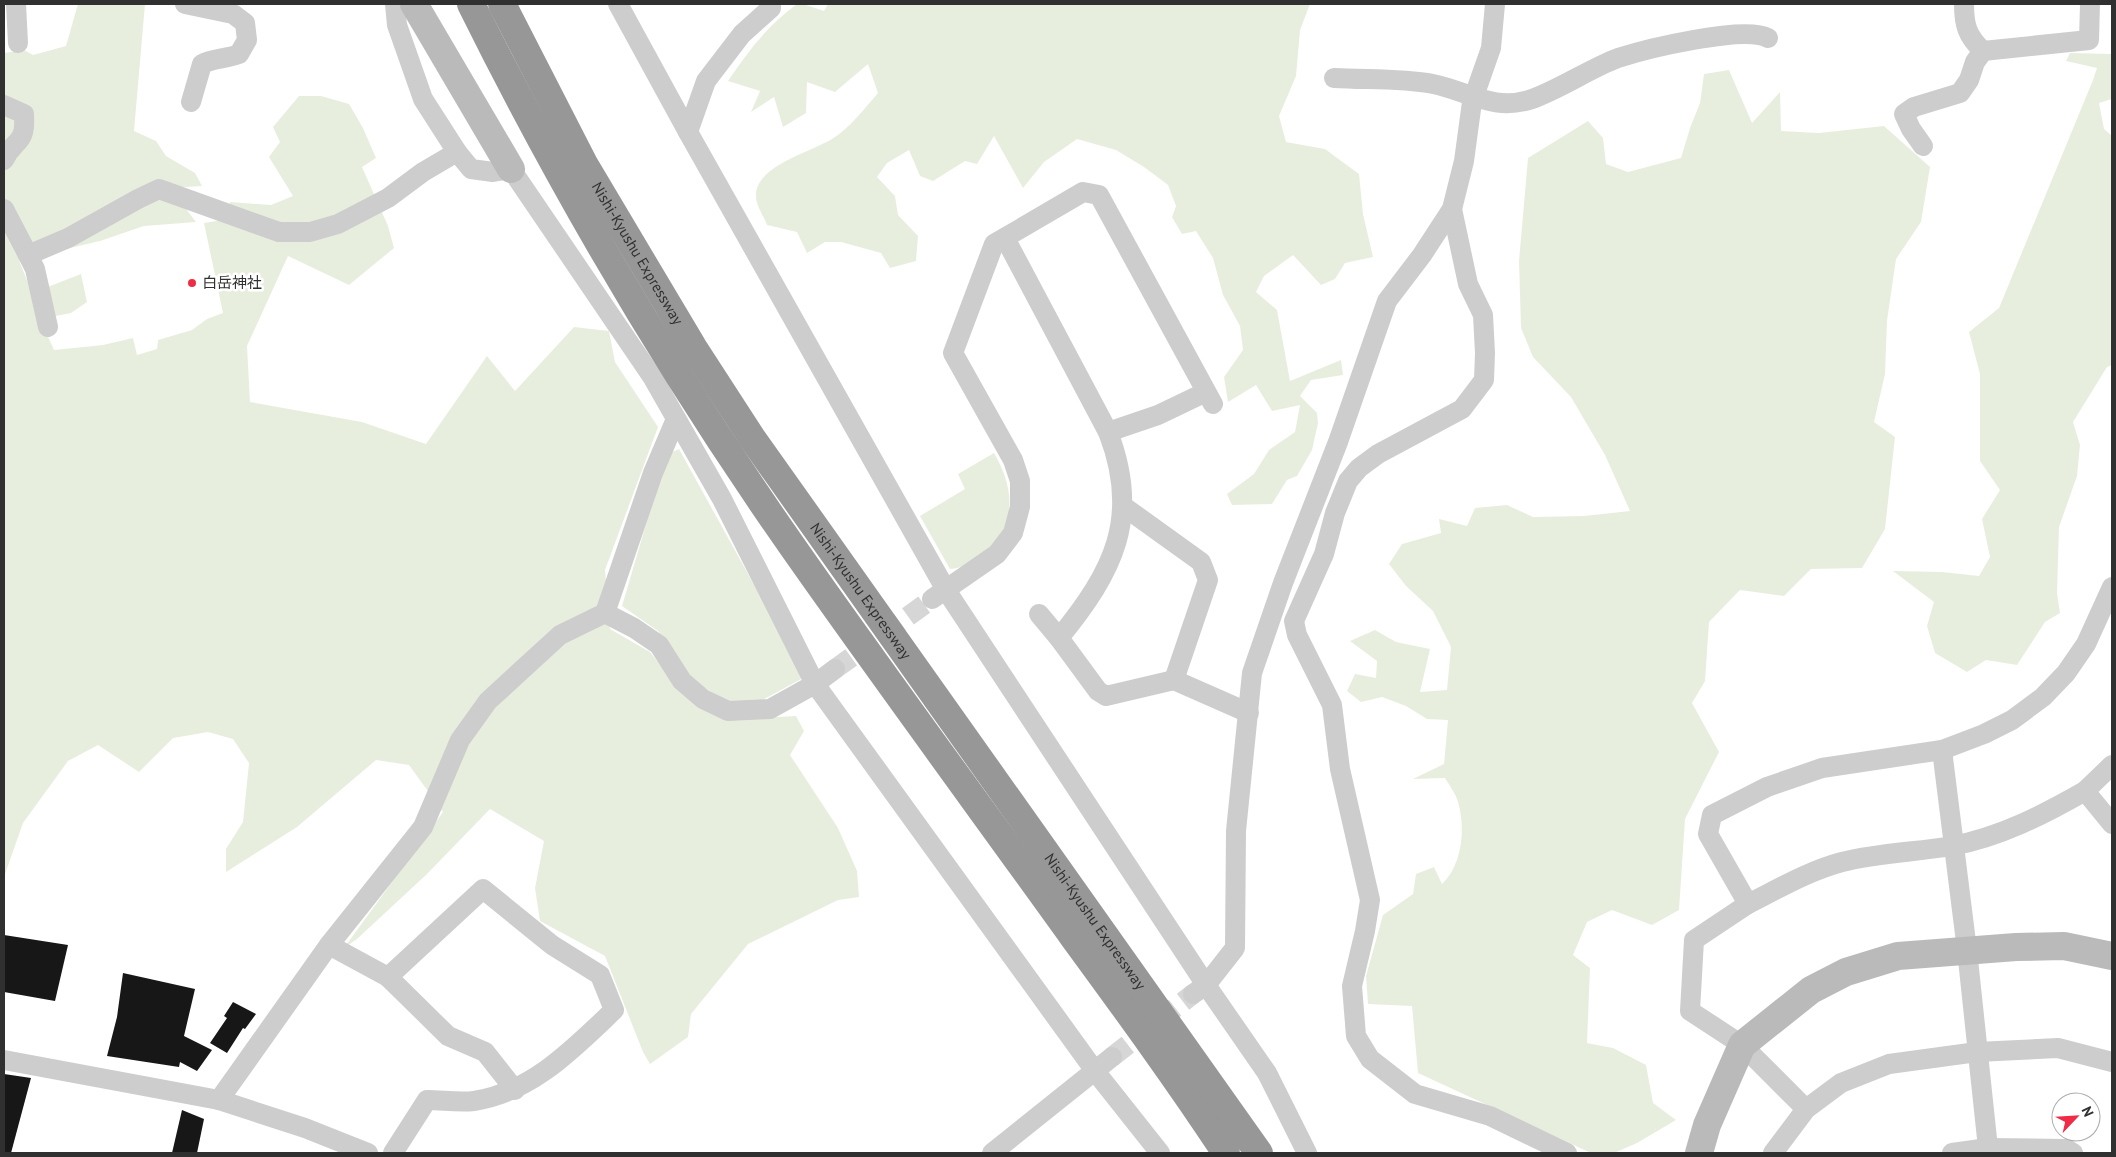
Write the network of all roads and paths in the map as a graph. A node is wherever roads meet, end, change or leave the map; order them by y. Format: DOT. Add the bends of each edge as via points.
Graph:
graph roads {
  1 [pos="16,4"];
  2 [pos="185,4"];
  3 [pos="396,4"];
  4 [pos="414,4"];
  5 [pos="471,4"];
  6 [pos="502,4"];
  7 [pos="618,4"];
  8 [pos="771,4"];
  9 [pos="1495,4"];
  10 [pos="1964,4"];
  11 [pos="2090,4"];
  12 [pos="1768,38"];
  13 [pos="18,43"];
  14 [pos="1983,51"];
  15 [pos="1334,78"];
  16 [pos="1474,96"];
  17 [pos="191,102"];
  18 [pos="4,105"];
  19 [pos="688,132"];
  20 [pos="1924,146"];
  21 [pos="457,152"];
  22 [pos="4,160"];
  23 [pos="510,168"];
  24 [pos="1452,208"];
  25 [pos="4,209"];
  26 [pos="1005,238"];
  27 [pos="28,254"];
  28 [pos="48,327"];
  29 [pos="676,419"];
  30 [pos="1108,432"];
  31 [pos="1123,506"];
  32 [pos="2112,589"];
  33 [pos="939,595"];
  34 [pos="605,613"];
  35 [pos="1039,614"];
  36 [pos="1059,638"];
  37 [pos="835,669"];
  38 [pos="1174,680"];
  39 [pos="815,684"];
  40 [pos="1249,713"];
  41 [pos="1942,750"];
  42 [pos="2112,765"];
  43 [pos="2086,791"];
  44 [pos="2112,824"];
  45 [pos="1953,846"];
  46 [pos="1748,904"];
  47 [pos="329,945"];
  48 [pos="1966,950"];
  49 [pos="2112,956"];
  50 [pos="388,977"];
  51 [pos="1200,989"];
  52 [pos="1742,1045"];
  53 [pos="1977,1052"];
  54 [pos="1112,1057"];
  55 [pos="4,1060"];
  56 [pos="2112,1062"];
  57 [pos="1094,1071"];
  58 [pos="514,1090"];
  59 [pos="219,1100"];
  60 [pos="1806,1109"];
  61 [pos="1988,1148"];
  62 [pos="2039,1151"];
  63 [pos="368,1153"];
  64 [pos="394,1153"];
  65 [pos="992,1153"];
  66 [pos="1160,1153"];
  67 [pos="1226,1153"];
  68 [pos="1260,1153"];
  69 [pos="1307,1153"];
  70 [pos="1567,1153"];
  71 [pos="1699,1153"];
  72 [pos="1773,1153"];
  73 [pos="1952,1153"];
  74 [pos="2073,1153"];
  1 -- 13 [label="street"];
  2 -- 17 [label="street" via="233,14 245,22 247,40 239,54 210,59 202,64"];
  3 -- 21 [label="street" via="397,25 423,99"];
  4 -- 23 [label="street"];
  5 -- 67 [label="highway, Nishi-Kyushu Expressway" via="547,153 595,238 752,486"];
  6 -- 68 [label="highway, Nishi-Kyushu Expressway" via="584,164 752,438"];
  7 -- 19 [label="street"];
  8 -- 19 [label="street" via="771,8 742,34 706,81"];
  9 -- 16 [label="street" via="1491,48"];
  10 -- 14 [label="street" via="1966,29"];
  11 -- 14 [label="street" via="2089,40"];
  12 -- 16 [label="street" via="1740,34 1710,37 1618,58 1533,98 1514,103 1494,103"];
  14 -- 20 [label="street" via="1974,62 1969,80 1960,94 1914,107 1904,114"];
  15 -- 16 [label="street" via="1434,84"];
  16 -- 24 [label="street" via="1464,162"];
  18 -- 22 [label="street" via="24,114 25,128 23,137"];
  19 -- 33 [label="street"];
  21 -- 23 [label="street" via="471,169 493,172"];
  21 -- 27 [label="street" via="380,202 338,224 310,232 279,232 159,189 68,238"];
  23 -- 29 [label="street" via="653,378"];
  24 -- 40 [label="street" via="1422,255 1387,300 1255,664"];
  24 -- 70 [label="street" via="1468,284 1483,315 1484,380 1462,409 1378,454 1348,481 1324,554 1294,621 1297,635 1332,705 1340,770 1370,900 1352,986 1356,1036 1370,1059 1415,1094 1490,1116"];
  25 -- 27 [label="street"];
  26 -- 30 [label="street"];
  26 -- 30 [label="street" via="1083,192 1099,196 1209,398"];
  26 -- 33 [label="street" via="994,244 953,353 1013,460 1020,481 1020,507 1013,534 998,554"];
  27 -- 28 [label="street" via="35,269"];
  29 -- 34 [label="street" via="653,473"];
  29 -- 39 [label="street" via="722,499"];
  30 -- 31 [label="street" via="1117,455"];
  31 -- 36 [label="street" via="1106,572 1086,605"];
  31 -- 38 [label="street" via="1201,562 1208,580"];
  32 -- 41 [label="street" via="2086,644 2066,673 2043,697 2012,720"];
  33 -- 51 [label="street"];
  34 -- 39 [label="street" via="659,645 682,681 703,700 728,711 770,709"];
  34 -- 47 [label="street" via="560,635 488,701 460,740 424,827"];
  35 -- 36 [label="street"];
  36 -- 38 [label="street" via="1098,692 1106,696"];
  37 -- 39 [label="street"];
  38 -- 40 [label="street"];
  39 -- 57 [label="street"];
  40 -- 51 [label="street" via="1236,831 1235,948"];
  41 -- 45 [label="street"];
  41 -- 46 [label="street" via="1822,768 1767,787 1712,815 1708,834"];
  42 -- 43 [label="street"];
  43 -- 44 [label="street"];
  43 -- 45 [label="street" via="2023,824 1990,837"];
  45 -- 46 [label="street" via="1842,862 1804,875"];
  45 -- 48 [label="street"];
  46 -- 52 [label="street" via="1694,940 1690,1011"];
  47 -- 50 [label="street"];
  47 -- 59 [label="street"];
  48 -- 49 [label="street" via="2064,946"];
  48 -- 52 [label="street" via="1898,956 1846,972 1811,990"];
  48 -- 53 [label="street"];
  50 -- 58 [label="street" via="448,1036 485,1052"];
  50 -- 58 [label="street" via="483,889 552,944 600,975 614,1010 559,1062"];
  51 -- 69 [label="street" via="1267,1073"];
  52 -- 60 [label="street"];
  52 -- 71 [label="street" via="1707,1125"];
  53 -- 56 [label="street" via="2058,1048"];
  53 -- 60 [label="street" via="1889,1064 1841,1083"];
  53 -- 61 [label="street"];
  54 -- 57 [label="street"];
  55 -- 59 [label="street"];
  57 -- 65 [label="street"];
  57 -- 66 [label="street"];
  58 -- 64 [label="street" via="473,1101 427,1100"];
  59 -- 63 [label="street"];
  60 -- 72 [label="street"];
  61 -- 62 [label="street"];
  61 -- 73 [label="street"];
  62 -- 74 [label="street" via="2066,1150"];
}
